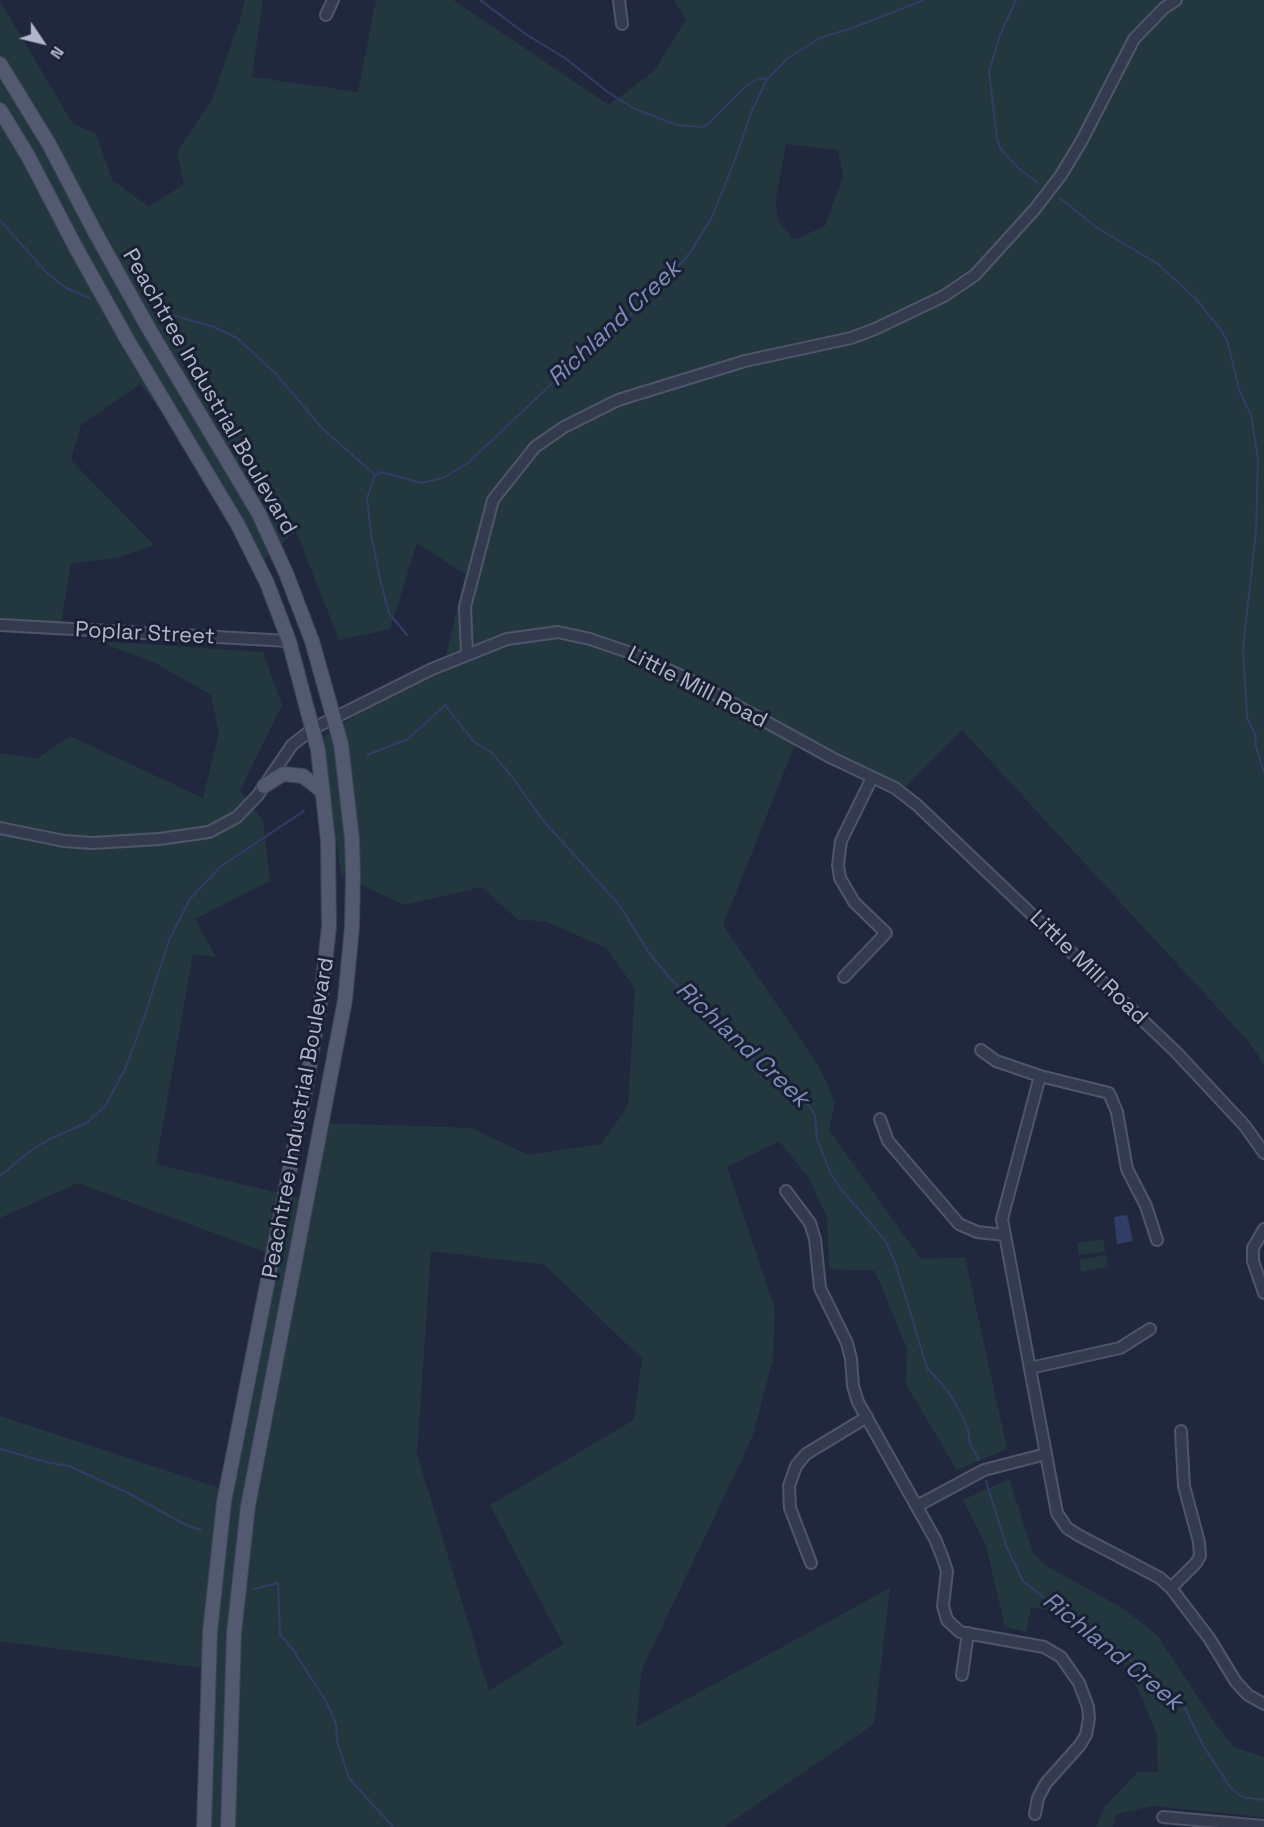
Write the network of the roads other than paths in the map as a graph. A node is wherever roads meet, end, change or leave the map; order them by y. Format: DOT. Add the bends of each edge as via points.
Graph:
graph roads {
  1 [pos="333,0"];
  2 [pos="619,0"];
  3 [pos="1176,0"];
  4 [pos="326,15"];
  5 [pos="622,24"];
  6 [pos="0,64"];
  7 [pos="0,110"];
  8 [pos="126,289"];
  9 [pos="105,300"];
  10 [pos="0,626"];
  11 [pos="289,641"];
  12 [pos="467,654"];
  13 [pos="334,719"];
  14 [pos="314,728"];
  15 [pos="872,778"];
  16 [pos="264,786"];
  17 [pos="322,791"];
  18 [pos="0,828"];
  19 [pos="844,977"];
  20 [pos="981,1050"];
  21 [pos="1040,1076"];
  22 [pos="880,1119"];
  23 [pos="1264,1153"];
  24 [pos="786,1191"];
  25 [pos="284,1197"];
  26 [pos="306,1202"];
  27 [pos="1264,1229"];
  28 [pos="1004,1235"];
  29 [pos="1157,1240"];
  30 [pos="1264,1293"];
  31 [pos="1150,1329"];
  32 [pos="1030,1368"];
  33 [pos="867,1417"];
  34 [pos="1181,1431"];
  35 [pos="1046,1454"];
  36 [pos="917,1506"];
  37 [pos="811,1563"];
  38 [pos="1171,1588"];
  39 [pos="968,1634"];
  40 [pos="962,1675"];
  41 [pos="1264,1704"];
  42 [pos="1035,1814"];
  43 [pos="1163,1817"];
  44 [pos="1264,1826"];
  45 [pos="204,1827"];
  46 [pos="228,1827"];
  1 -- 4 [label="street"];
  2 -- 5 [label="street"];
  3 -- 12 [label="street" via="1134,39 1061,175 975,275 944,296 851,338 745,360 618,400 564,427 535,447 493,500 465,607"];
  6 -- 8 [label="main road, Peachtree Industrial Boulevard" via="49,144"];
  7 -- 9 [label="main road, Peachtree Industrial Boulevard"];
  8 -- 9 [label="main road"];
  8 -- 13 [label="main road, Peachtree Industrial Boulevard" via="259,514 312,641"];
  9 -- 11 [label="main road, Peachtree Industrial Boulevard" via="238,525 267,583"];
  10 -- 11 [label="street, Poplar Street"];
  11 -- 14 [label="main road, Peachtree Industrial Boulevard"];
  12 -- 13 [label="street, Little Mill Road"];
  12 -- 15 [label="street, Little Mill Road" via="507,639 558,632 590,639 686,678"];
  13 -- 14 [label="street, Little Mill Road"];
  13 -- 26 [label="main road, Peachtree Industrial Boulevard" via="341,744 351,839 352,927 345,1000"];
  14 -- 16 [label="street, Little Mill Road" via="292,745"];
  14 -- 17 [label="main road, Peachtree Industrial Boulevard"];
  15 -- 19 [label="street" via="841,841 838,866 840,878 854,902 886,933"];
  15 -- 23 [label="street, Little Mill Road" via="895,788 917,805 1109,988 1184,1060 1245,1126"];
  16 -- 17 [label="main road" via="283,774 303,776"];
  16 -- 18 [label="street, Little Mill Road" via="237,817 209,832 180,837 93,843"];
  17 -- 25 [label="main road, Peachtree Industrial Boulevard" via="328,841 329,927 321,998"];
  20 -- 21 [label="street" via="996,1061"];
  21 -- 28 [label="street" via="1002,1219"];
  21 -- 29 [label="street" via="1109,1092 1117,1112 1127,1169 1146,1206"];
  22 -- 28 [label="street" via="888,1141 959,1224 977,1232"];
  24 -- 33 [label="street" via="810,1223 820,1288 847,1343 853,1386"];
  25 -- 26 [label="main road"];
  25 -- 45 [label="main road, Peachtree Industrial Boulevard" via="224,1502 210,1632"];
  26 -- 46 [label="main road, Peachtree Industrial Boulevard" via="248,1506 234,1633"];
  27 -- 30 [label="street" via="1253,1248 1253,1261"];
  28 -- 32 [label="street"];
  31 -- 32 [label="street" via="1120,1348"];
  32 -- 35 [label="street"];
  33 -- 36 [label="street"];
  33 -- 37 [label="street" via="806,1454 796,1466 789,1486 790,1508"];
  34 -- 38 [label="street" via="1184,1486 1200,1542 1200,1556"];
  35 -- 36 [label="street" via="984,1470"];
  35 -- 38 [label="street" via="1057,1513 1066,1528 1160,1578"];
  36 -- 39 [label="street" via="947,1571 943,1606 947,1620"];
  38 -- 41 [label="street" via="1236,1682"];
  39 -- 40 [label="street"];
  39 -- 42 [label="street" via="1044,1647 1061,1657 1079,1683 1088,1707 1086,1736 1046,1783"];
  43 -- 44 [label="street"];
}
